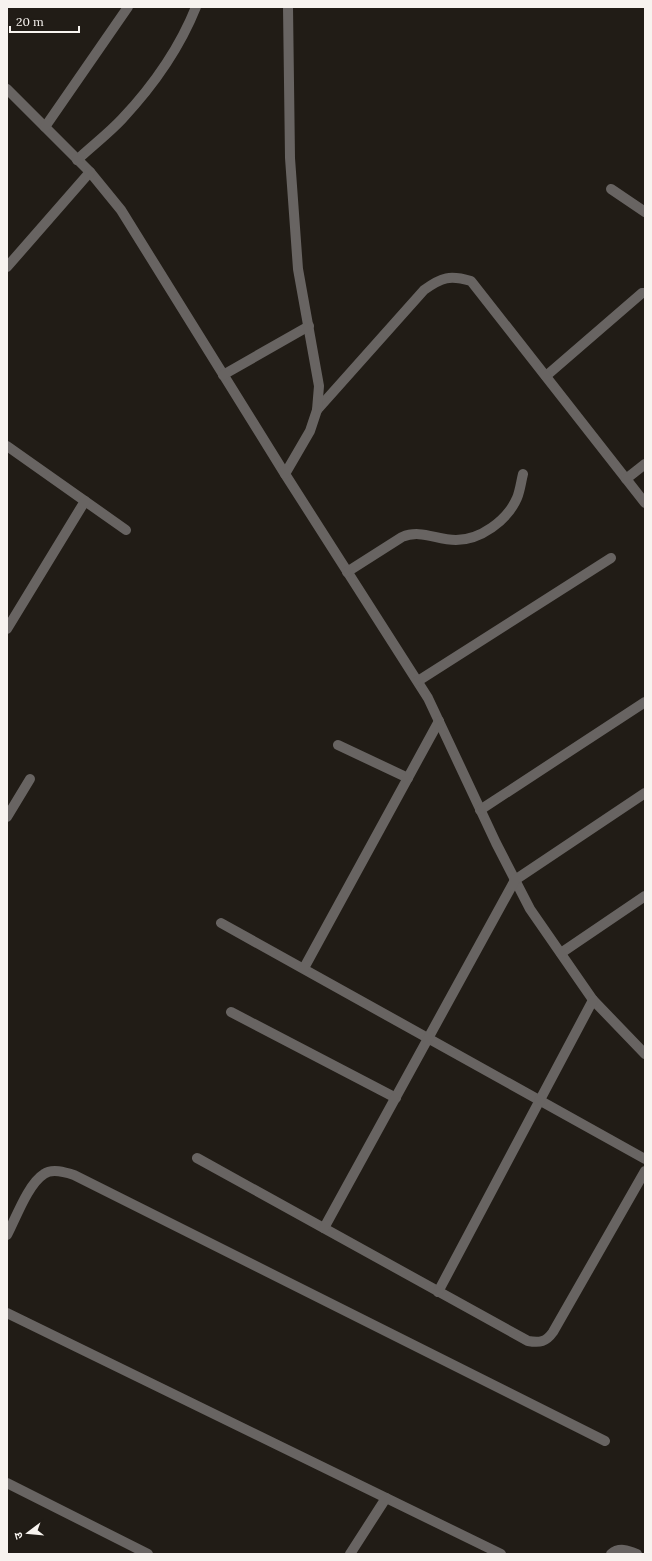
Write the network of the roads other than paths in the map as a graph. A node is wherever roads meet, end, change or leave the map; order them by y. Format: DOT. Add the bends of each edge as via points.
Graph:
graph roads {
  1 [pos="128,7"];
  2 [pos="196,7"];
  3 [pos="288,7"];
  4 [pos="7,89"];
  5 [pos="45,127"];
  6 [pos="77,160"];
  7 [pos="90,172"];
  8 [pos="612,188"];
  9 [pos="645,212"];
  10 [pos="7,268"];
  11 [pos="645,293"];
  12 [pos="309,326"];
  13 [pos="223,376"];
  14 [pos="546,376"];
  15 [pos="317,410"];
  16 [pos="9,451"];
  17 [pos="645,464"];
  18 [pos="285,474"];
  19 [pos="523,474"];
  20 [pos="626,479"];
  21 [pos="85,501"];
  22 [pos="645,504"];
  23 [pos="126,530"];
  24 [pos="611,558"];
  25 [pos="347,572"];
  26 [pos="7,629"];
  27 [pos="418,681"];
  28 [pos="645,702"];
  29 [pos="439,721"];
  30 [pos="338,745"];
  31 [pos="408,778"];
  32 [pos="30,779"];
  33 [pos="645,793"];
  34 [pos="480,810"];
  35 [pos="7,817"];
  36 [pos="515,880"];
  37 [pos="645,896"];
  38 [pos="221,923"];
  39 [pos="561,954"];
  40 [pos="304,968"];
  41 [pos="593,1000"];
  42 [pos="230,1012"];
  43 [pos="428,1038"];
  44 [pos="645,1054"];
  45 [pos="396,1098"];
  46 [pos="540,1101"];
  47 [pos="197,1158"];
  48 [pos="645,1159"];
  49 [pos="645,1171"];
  50 [pos="324,1228"];
  51 [pos="7,1235"];
  52 [pos="438,1292"];
  53 [pos="7,1313"];
  54 [pos="605,1441"];
  55 [pos="7,1483"];
  56 [pos="386,1498"];
  57 [pos="148,1554"];
  58 [pos="350,1554"];
  59 [pos="501,1554"];
  60 [pos="611,1554"];
  61 [pos="637,1554"];
  1 -- 5 [label="street"];
  2 -- 6 [label="street" via="160,71 122,119"];
  3 -- 12 [label="street" via="290,158 298,269"];
  4 -- 5 [label="street"];
  5 -- 6 [label="street"];
  6 -- 7 [label="street"];
  7 -- 10 [label="street"];
  7 -- 13 [label="street" via="121,210"];
  8 -- 9 [label="street"];
  11 -- 14 [label="street"];
  12 -- 13 [label="street"];
  12 -- 15 [label="street" via="319,386"];
  13 -- 18 [label="street"];
  14 -- 15 [label="street" via="471,281 456,276 440,279 424,290"];
  14 -- 20 [label="street"];
  15 -- 18 [label="street" via="310,431"];
  16 -- 21 [label="street"];
  17 -- 20 [label="street"];
  18 -- 25 [label="street"];
  19 -- 25 [label="street" via="516,499 502,520 481,534 456,540 411,533"];
  20 -- 22 [label="street"];
  21 -- 23 [label="street"];
  21 -- 26 [label="street"];
  24 -- 27 [label="street"];
  25 -- 27 [label="street"];
  27 -- 29 [label="street"];
  28 -- 34 [label="street"];
  29 -- 31 [label="street"];
  29 -- 34 [label="street"];
  30 -- 31 [label="street"];
  31 -- 40 [label="street"];
  32 -- 35 [label="street"];
  33 -- 36 [label="street"];
  34 -- 36 [label="street"];
  36 -- 39 [label="street" via="530,910"];
  36 -- 43 [label="street"];
  37 -- 39 [label="street"];
  38 -- 40 [label="street"];
  39 -- 41 [label="street"];
  40 -- 43 [label="street"];
  41 -- 44 [label="street"];
  41 -- 46 [label="street"];
  42 -- 45 [label="street"];
  43 -- 45 [label="street"];
  43 -- 46 [label="street"];
  45 -- 50 [label="street"];
  46 -- 48 [label="street"];
  46 -- 52 [label="street"];
  47 -- 50 [label="street"];
  49 -- 52 [label="street" via="548,1340 538,1343 528,1341"];
  50 -- 52 [label="street"];
  51 -- 54 [label="street" via="32,1186 44,1173 60,1170"];
  53 -- 56 [label="street"];
  55 -- 57 [label="street"];
  56 -- 58 [label="street"];
  56 -- 59 [label="street"];
  60 -- 61 [label="street" via="617,1550"];
}
